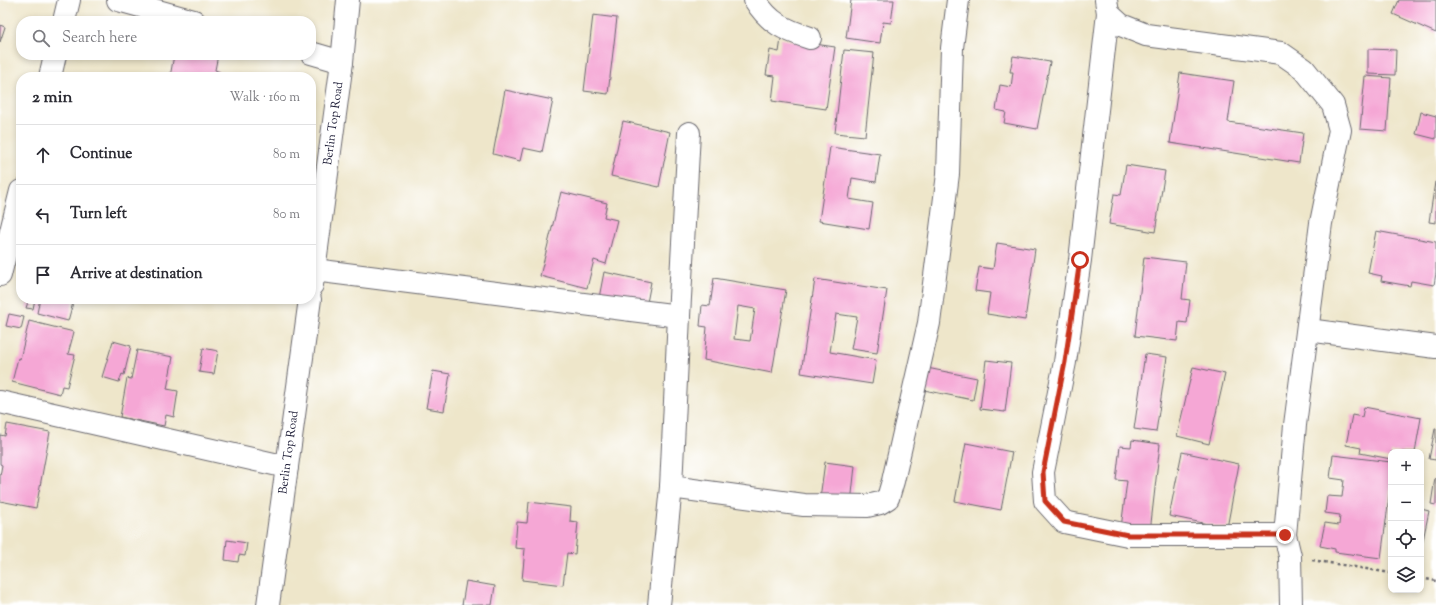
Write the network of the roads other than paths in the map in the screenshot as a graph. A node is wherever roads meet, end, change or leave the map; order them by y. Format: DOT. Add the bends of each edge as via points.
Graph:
graph roads {
  1 [pos="69,0"];
  2 [pos="118,0"];
  3 [pos="348,0"];
  4 [pos="755,0"];
  5 [pos="958,0"];
  6 [pos="1107,6"];
  7 [pos="65,16"];
  8 [pos="176,16"];
  9 [pos="810,38"];
  10 [pos="316,54"];
  11 [pos="54,60"];
  12 [pos="342,62"];
  13 [pos="51,72"];
  14 [pos="689,133"];
  15 [pos="16,211"];
  16 [pos="316,255"];
  17 [pos="316,270"];
  18 [pos="0,275"];
  19 [pos="309,304"];
  20 [pos="679,316"];
  21 [pos="1308,330"];
  22 [pos="1436,347"];
  23 [pos="0,402"];
  24 [pos="287,467"];
  25 [pos="672,487"];
  26 [pos="1285,535"];
  27 [pos="268,605"];
  28 [pos="659,605"];
  29 [pos="1291,605"];
  1 -- 7 [label="street"];
  2 -- 8 [label="street"];
  3 -- 12 [label="street, Berlin Top Road"];
  4 -- 9 [label="street" via="770,19 788,31"];
  5 -- 25 [label="street" via="952,48 948,174 929,323 888,498 867,506 804,505"];
  6 -- 21 [label="street" via="1121,25 1146,34 1281,53 1304,70 1333,105 1340,130 1321,223"];
  6 -- 26 [label="street" via="1080,260 1065,362 1043,472 1045,501 1064,522 1128,535"];
  10 -- 12 [label="street"];
  11 -- 13 [label="street"];
  12 -- 16 [label="street, Berlin Top Road"];
  14 -- 20 [label="street"];
  15 -- 18 [label="street"];
  17 -- 20 [label="street"];
  19 -- 24 [label="street, Berlin Top Road"];
  20 -- 25 [label="street"];
  21 -- 22 [label="street"];
  21 -- 26 [label="street" via="1295,425"];
  23 -- 24 [label="street"];
  24 -- 27 [label="street, Berlin Top Road"];
  25 -- 28 [label="street"];
  26 -- 29 [label="street" via="1290,556"];
}
